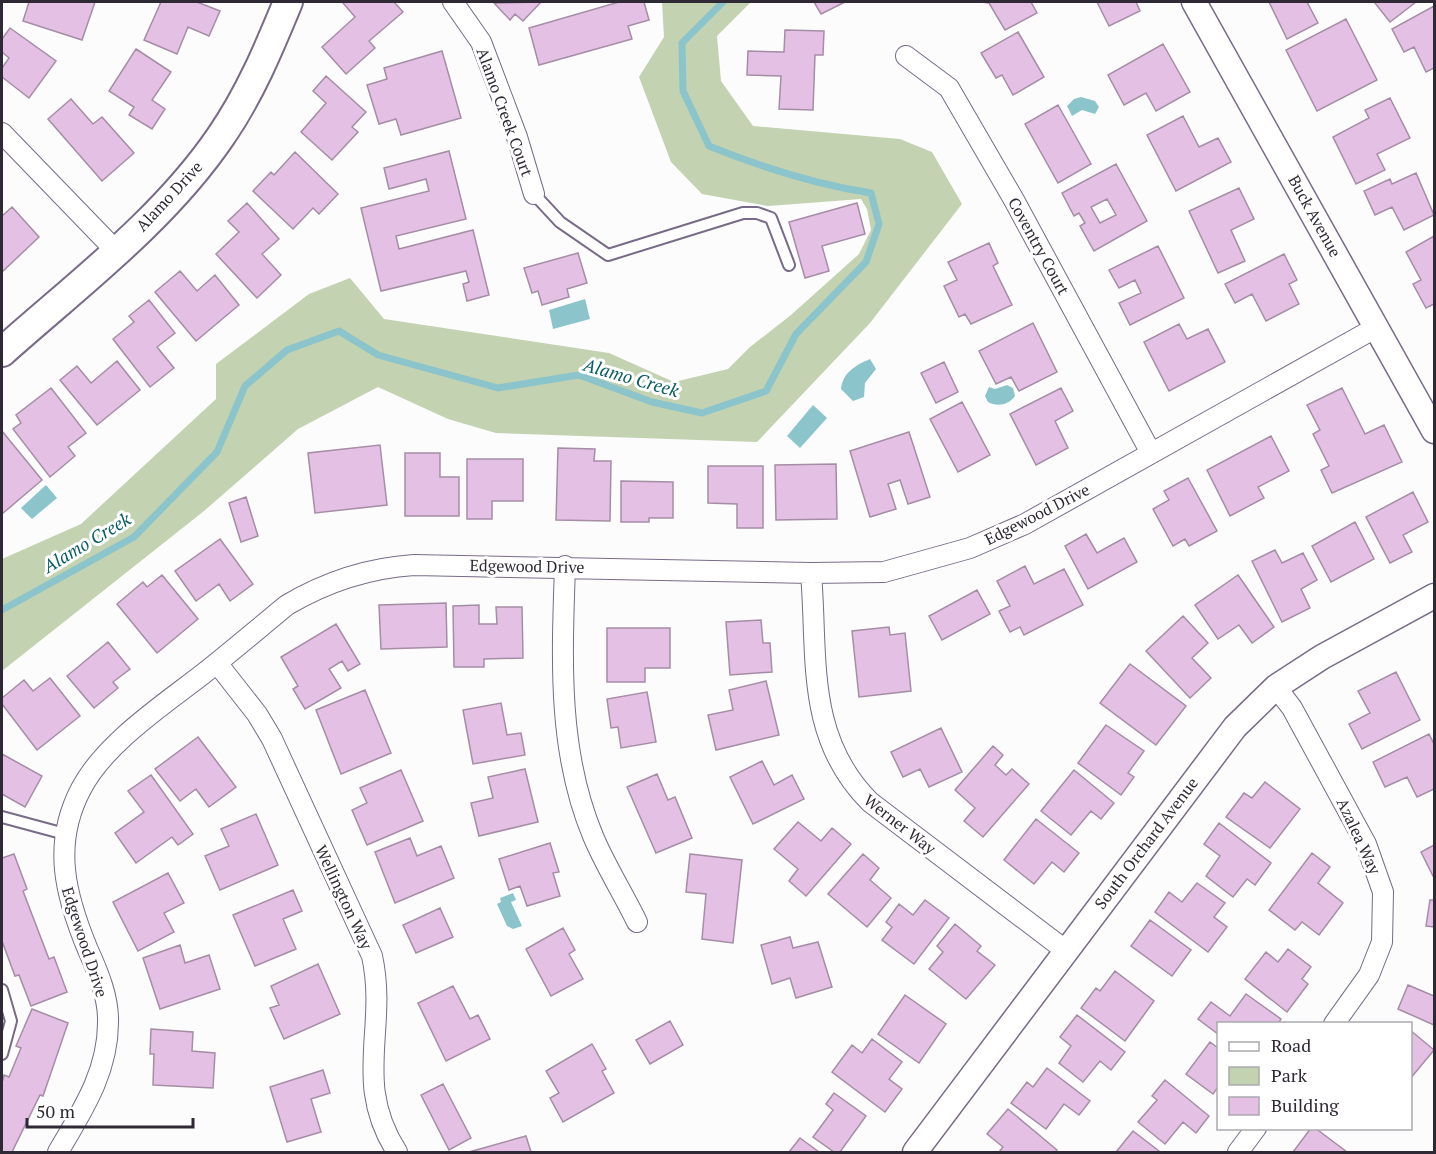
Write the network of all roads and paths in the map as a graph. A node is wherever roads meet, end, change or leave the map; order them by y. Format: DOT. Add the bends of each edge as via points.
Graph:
graph roads {
  1 [pos="288,2"];
  2 [pos="453,2"];
  3 [pos="1194,2"];
  4 [pos="906,56"];
  5 [pos="2,133"];
  6 [pos="534,194"];
  7 [pos="116,251"];
  8 [pos="789,264"];
  9 [pos="1377,327"];
  10 [pos="2,352"];
  11 [pos="1434,431"];
  12 [pos="1151,453"];
  13 [pos="565,566"];
  14 [pos="811,573"];
  15 [pos="1434,596"];
  16 [pos="217,663"];
  17 [pos="1276,687"];
  18 [pos="2,817"];
  19 [pos="65,834"];
  20 [pos="637,922"];
  21 [pos="1065,950"];
  22 [pos="2,990"];
  23 [pos="1335,1022"];
  24 [pos="2,1054"];
  25 [pos="1254,1130"];
  26 [pos="58,1152"];
  27 [pos="396,1152"];
  28 [pos="915,1152"];
  29 [pos="1238,1152"];
  1 -- 7 [label="main road, Alamo Drive" via="258,74 221,136 192,175"];
  2 -- 6 [label="street, Alamo Creek Court" via="481,42"];
  3 -- 9 [label="street, Buck Avenue"];
  4 -- 12 [label="street, Coventry Court" via="949,88"];
  5 -- 7 [label="street"];
  6 -- 8 [label="lane" via="560,222 608,255 743,213 757,213 771,218"];
  7 -- 10 [label="main road, Alamo Drive"];
  9 -- 11 [label="street, Buck Avenue"];
  9 -- 12 [label="street, Edgewood Drive"];
  12 -- 14 [label="street, Edgewood Drive" via="1025,524 970,548 884,572"];
  13 -- 14 [label="street, Edgewood Drive"];
  13 -- 16 [label="street, Edgewood Drive" via="414,565 366,572 317,589 287,605"];
  13 -- 20 [label="street" via="563,704 572,765 593,836"];
  14 -- 21 [label="street, Werner Way" via="819,701 828,740 851,783 870,802"];
  15 -- 17 [label="street, South Orchard Avenue" via="1322,657"];
  16 -- 19 [label="street, Edgewood Drive" via="106,756 81,788"];
  16 -- 27 [label="street, Wellington Way" via="272,739 372,956 378,1006 372,1084 378,1113"];
  17 -- 21 [label="street, South Orchard Avenue" via="1234,727"];
  17 -- 23 [label="street, Azalea Way" via="1294,711 1366,844 1383,892 1382,942 1369,975"];
  18 -- 19 [label="lane"];
  19 -- 26 [label="street, Edgewood Drive" via="63,872 69,900 101,980 109,1022 103,1067"];
  21 -- 28 [label="street, South Orchard Avenue"];
  22 -- 24 [label="lane" via="11,1021"];
  25 -- 29 [label="street"];
}
